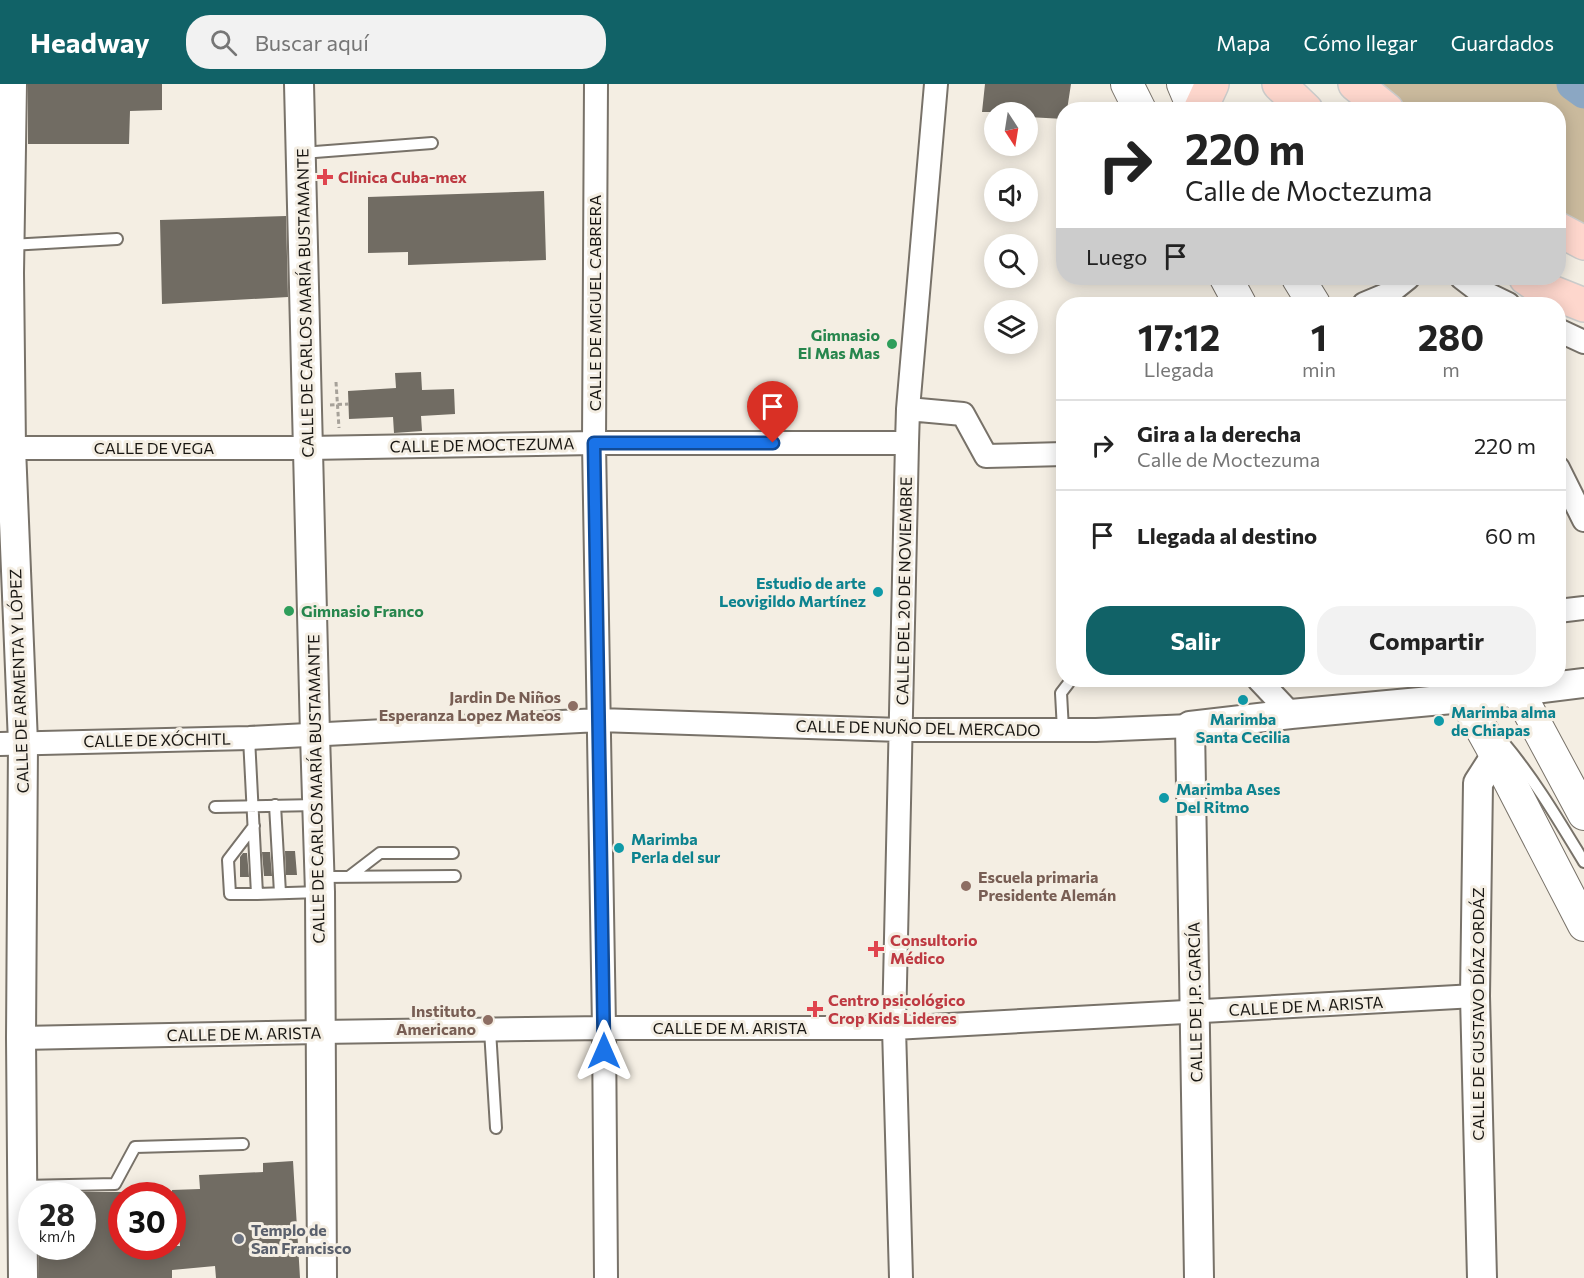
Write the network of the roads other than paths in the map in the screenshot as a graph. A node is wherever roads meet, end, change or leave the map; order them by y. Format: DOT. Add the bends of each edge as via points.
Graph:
graph roads {
  1 [pos="299,84"];
  2 [pos="596,84"];
  3 [pos="936,84"];
  4 [pos="1126,84"];
  5 [pos="1184,84"];
  6 [pos="1212,84"];
  7 [pos="1355,84"];
  8 [pos="8,92"];
  9 [pos="1136,102"];
  10 [pos="1191,102"];
  11 [pos="1204,102"];
  12 [pos="1377,102"];
  13 [pos="432,143"];
  14 [pos="302,153"];
  15 [pos="1566,233"];
  16 [pos="117,239"];
  17 [pos="1584,243"];
  18 [pos="9,245"];
  19 [pos="4,273"];
  20 [pos="1399,285"];
  21 [pos="1536,285"];
  22 [pos="1473,290"];
  23 [pos="1381,297"];
  24 [pos="1490,297"];
  25 [pos="1565,297"];
  26 [pos="1566,297"];
  27 [pos="1584,304"];
  28 [pos="1566,334"];
  29 [pos="1584,342"];
  30 [pos="908,409"];
  31 [pos="907,442"];
  32 [pos="594,443"];
  33 [pos="6,448"];
  34 [pos="309,448"];
  35 [pos="1056,454"];
  36 [pos="1572,499"];
  37 [pos="1584,520"];
  38 [pos="1584,608"];
  39 [pos="1566,610"];
  40 [pos="1584,683"];
  41 [pos="1566,684"];
  42 [pos="1066,687"];
  43 [pos="1265,687"];
  44 [pos="1508,687"];
  45 [pos="1517,687"];
  46 [pos="1463,698"];
  47 [pos="1291,714"];
  48 [pos="599,720"];
  49 [pos="1190,726"];
  50 [pos="902,730"];
  51 [pos="1063,730"];
  52 [pos="315,735"];
  53 [pos="249,738"];
  54 [pos="11,743"];
  55 [pos="1496,755"];
  56 [pos="275,805"];
  57 [pos="318,805"];
  58 [pos="253,806"];
  59 [pos="215,807"];
  60 [pos="1584,814"];
  61 [pos="254,826"];
  62 [pos="453,853"];
  63 [pos="1584,862"];
  64 [pos="350,876"];
  65 [pos="455,876"];
  66 [pos="320,884"];
  67 [pos="280,893"];
  68 [pos="257,894"];
  69 [pos="1584,926"];
  70 [pos="1475,996"];
  71 [pos="1195,1013"];
  72 [pos="604,1028"];
  73 [pos="894,1028"];
  74 [pos="490,1030"];
  75 [pos="320,1032"];
  76 [pos="21,1038"];
  77 [pos="496,1128"];
  78 [pos="243,1144"];
  79 [pos="23,1182"];
  80 [pos="96,1184"];
  81 [pos="23,1260"];
  82 [pos="23,1278"];
  83 [pos="322,1278"];
  84 [pos="606,1278"];
  85 [pos="901,1278"];
  86 [pos="1199,1278"];
  87 [pos="1482,1278"];
  1 -- 14 [label="street, CALLE DE CARLOS MARÍA BUSTAMANTE"];
  2 -- 32 [label="street, CALLE DE MIGUEL CABRERA"];
  3 -- 30 [label="street, CALLE DEL 20 DE NOVIEMBRE"];
  4 -- 9 [label="main road"];
  5 -- 10 [label="main road"];
  6 -- 11 [label="main road"];
  7 -- 12 [label="main road"];
  8 -- 18 [label="street, CALLE DE ARMENTA Y LÓPEZ"];
  13 -- 14 [label="lane"];
  14 -- 34 [label="street, CALLE DE CARLOS MARÍA BUSTAMANTE"];
  15 -- 17 [label="main road"];
  16 -- 18 [label="lane"];
  18 -- 19 [label="street, CALLE DE ARMENTA Y LÓPEZ"];
  19 -- 33 [label="street, CALLE DE ARMENTA Y LÓPEZ"];
  20 -- 23 [label="street"];
  21 -- 25 [label="main road"];
  22 -- 24 [label="street"];
  26 -- 27 [label="main road"];
  28 -- 29 [label="street"];
  30 -- 31 [label="street, CALLE DEL 20 DE NOVIEMBRE"];
  30 -- 35 [label="street" via="963,414 986,456"];
  31 -- 32 [label="street, CALLE DE MOCTEZUMA"];
  31 -- 50 [label="street, CALLE DEL 20 DE NOVIEMBRE"];
  32 -- 34 [label="street, CALLE DE MOCTEZUMA"];
  32 -- 48 [label="street, CALLE DE MIGUEL CABRERA"];
  33 -- 34 [label="street, CALLE DE VEGA"];
  33 -- 54 [label="street, CALLE DE ARMENTA Y LÓPEZ"];
  34 -- 52 [label="street, CALLE DE CARLOS MARÍA BUSTAMANTE"];
  36 -- 37 [label="street"];
  38 -- 39 [label="street"];
  40 -- 41 [label="street, CALLE DE NUÑO DEL MERCADO"];
  42 -- 51 [label="lane" via="1061,693"];
  43 -- 47 [label="street"];
  44 -- 46 [label="street, CALLE DE NUÑO DEL MERCADO"];
  45 -- 60 [label="main road"];
  46 -- 47 [label="street, CALLE DE NUÑO DEL MERCADO"];
  46 -- 55 [label="main road"];
  46 -- 63 [label="lane" via="1540,790"];
  47 -- 49 [label="street, CALLE DE NUÑO DEL MERCADO"];
  48 -- 50 [label="street, CALLE DE NUÑO DEL MERCADO"];
  48 -- 52 [label="street, CALLE DE NUÑO DEL MERCADO"];
  48 -- 72 [label="street, CALLE DE MIGUEL CABRERA"];
  49 -- 51 [label="street, CALLE DE NUÑO DEL MERCADO"];
  49 -- 71 [label="street, CALLE DE J.P. GARCÍA"];
  50 -- 51 [label="street, CALLE DE NUÑO DEL MERCADO"];
  50 -- 73 [label="street, CALLE DEL 20 DE NOVIEMBRE"];
  52 -- 53 [label="street, CALLE DE XÓCHITL"];
  52 -- 57 [label="street, CALLE DE CARLOS MARÍA BUSTAMANTE"];
  53 -- 54 [label="street, CALLE DE XÓCHITL"];
  53 -- 58 [label="lane"];
  54 -- 76 [label="street, CALLE DE ARMENTA Y LÓPEZ"];
  55 -- 69 [label="main road"];
  55 -- 70 [label="street, CALLE DE GUSTAVO DÍAZ ORDÁZ" via="1478,783"];
  56 -- 57 [label="lane"];
  56 -- 58 [label="lane"];
  56 -- 67 [label="lane"];
  57 -- 66 [label="street, CALLE DE CARLOS MARÍA BUSTAMANTE"];
  58 -- 59 [label="lane"];
  58 -- 61 [label="lane"];
  61 -- 68 [label="lane"];
  61 -- 68 [label="lane" via="228,860 230,894"];
  62 -- 64 [label="lane" via="380,853"];
  64 -- 65 [label="lane"];
  64 -- 66 [label="lane"];
  66 -- 67 [label="lane"];
  66 -- 75 [label="street, CALLE DE CARLOS MARÍA BUSTAMANTE"];
  67 -- 68 [label="lane"];
  70 -- 71 [label="street, CALLE DE M. ARISTA"];
  70 -- 87 [label="street, CALLE DE GUSTAVO DÍAZ ORDÁZ"];
  71 -- 73 [label="street, CALLE DE M. ARISTA"];
  71 -- 86 [label="street, CALLE DE J.P. GARCÍA"];
  72 -- 73 [label="street, CALLE DE M. ARISTA"];
  72 -- 74 [label="street, CALLE DE M. ARISTA"];
  72 -- 84 [label="street, CALLE DE MIGUEL CABRERA"];
  73 -- 85 [label="street, CALLE DEL 20 DE NOVIEMBRE"];
  74 -- 75 [label="street, CALLE DE M. ARISTA"];
  74 -- 77 [label="lane"];
  75 -- 76 [label="street, CALLE DE M. ARISTA"];
  75 -- 83 [label="street, CALLE DE CARLOS MARÍA BUSTAMANTE"];
  76 -- 79 [label="street, CALLE DE ARMENTA Y LÓPEZ"];
  78 -- 80 [label="lane" via="135,1147 115,1184"];
  81 -- 82 [label="street, CALLE DE ARMENTA Y LÓPEZ"];
}
